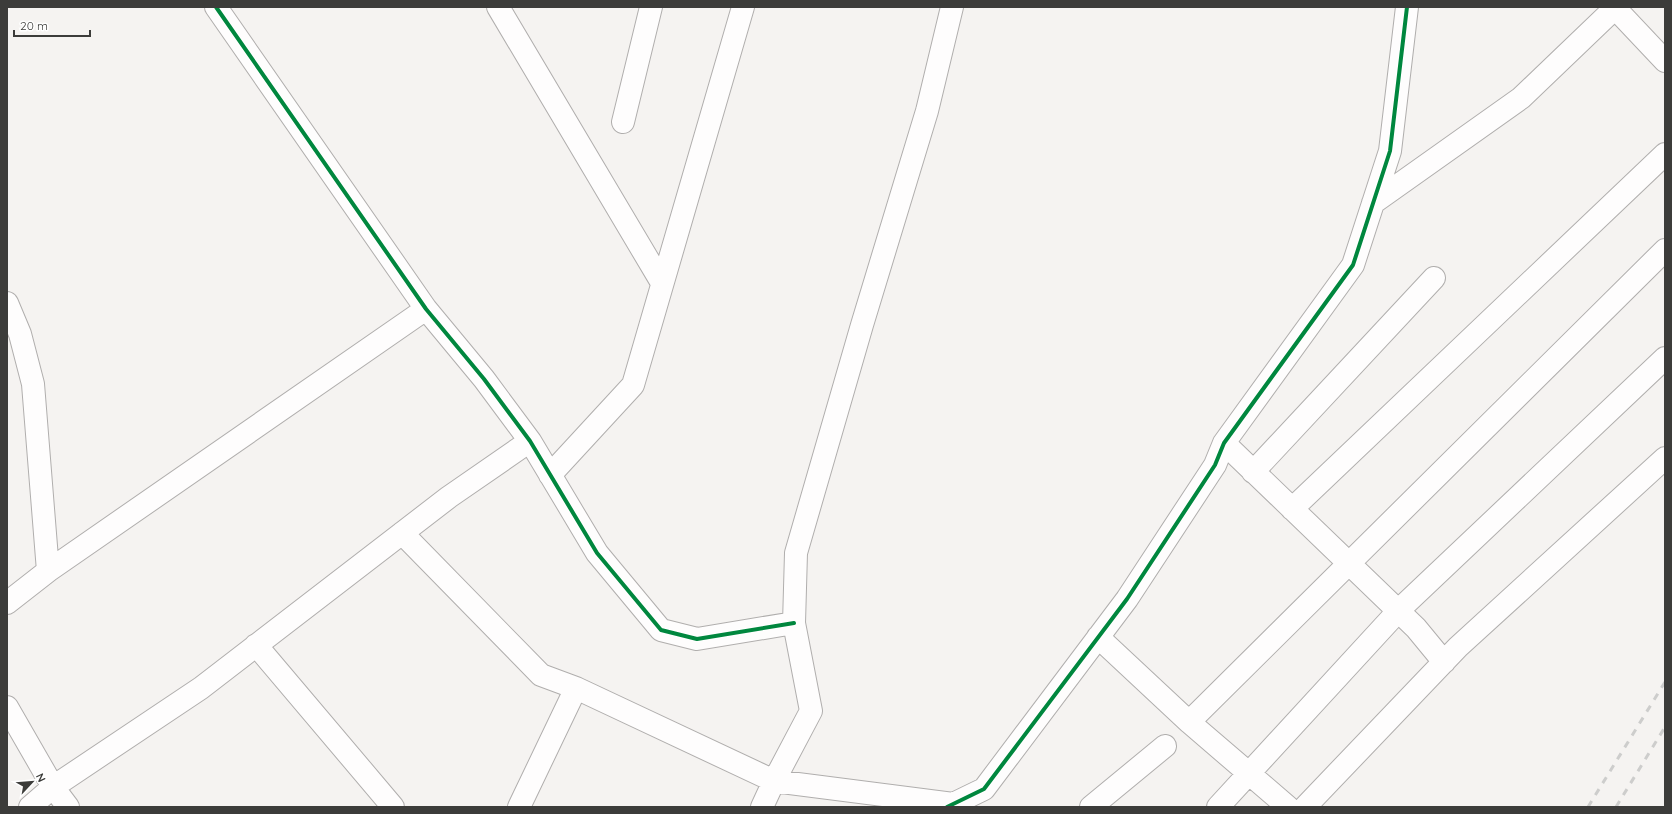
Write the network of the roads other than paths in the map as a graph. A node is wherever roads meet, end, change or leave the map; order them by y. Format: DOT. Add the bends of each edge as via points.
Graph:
graph roads {
  1 [pos="216,7"];
  2 [pos="498,7"];
  3 [pos="651,7"];
  4 [pos="743,7"];
  5 [pos="952,7"];
  6 [pos="1407,7"];
  7 [pos="1615,7"];
  8 [pos="1665,61"];
  9 [pos="623,122"];
  10 [pos="1665,154"];
  11 [pos="1373,203"];
  12 [pos="1665,250"];
  13 [pos="1434,278"];
  14 [pos="662,284"];
  15 [pos="7,303"];
  16 [pos="426,309"];
  17 [pos="1665,358"];
  18 [pos="530,441"];
  19 [pos="1224,444"];
  20 [pos="1665,458"];
  21 [pos="1253,472"];
  22 [pos="550,475"];
  23 [pos="1292,509"];
  24 [pos="402,534"];
  25 [pos="1349,564"];
  26 [pos="48,571"];
  27 [pos="7,603"];
  28 [pos="1398,611"];
  29 [pos="794,623"];
  30 [pos="1098,637"];
  31 [pos="256,645"];
  32 [pos="1444,662"];
  33 [pos="576,688"];
  34 [pos="7,707"];
  35 [pos="1189,722"];
  36 [pos="1165,746"];
  37 [pos="1249,774"];
  38 [pos="774,781"];
  39 [pos="53,787"];
  40 [pos="957,806"];
  41 [pos="30,807"];
  42 [pos="68,807"];
  43 [pos="393,807"];
  44 [pos="519,807"];
  45 [pos="762,807"];
  46 [pos="1091,807"];
  47 [pos="1218,807"];
  48 [pos="1288,807"];
  49 [pos="1305,807"];
  1 -- 16 [label="street"];
  2 -- 14 [label="street"];
  3 -- 9 [label="street"];
  4 -- 14 [label="street"];
  5 -- 29 [label="street" via="927,111 796,553"];
  6 -- 11 [label="street" via="1390,151"];
  7 -- 8 [label="street"];
  7 -- 11 [label="street" via="1521,98"];
  10 -- 23 [label="street"];
  11 -- 19 [label="street" via="1353,265"];
  12 -- 25 [label="street"];
  13 -- 21 [label="street"];
  14 -- 22 [label="street" via="633,385"];
  15 -- 26 [label="street" via="20,334 33,384"];
  16 -- 18 [label="street" via="484,379"];
  16 -- 26 [label="street"];
  17 -- 28 [label="street"];
  18 -- 22 [label="street"];
  18 -- 24 [label="street" via="449,497"];
  19 -- 21 [label="street"];
  19 -- 30 [label="street" via="1215,465 1127,599"];
  20 -- 32 [label="street"];
  21 -- 23 [label="street"];
  22 -- 29 [label="street" via="597,553 661,630 697,639"];
  23 -- 25 [label="street"];
  24 -- 31 [label="street"];
  24 -- 33 [label="street" via="541,674"];
  25 -- 28 [label="street"];
  25 -- 35 [label="street"];
  26 -- 27 [label="street"];
  28 -- 32 [label="street"];
  28 -- 37 [label="street"];
  29 -- 38 [label="street" via="811,711"];
  30 -- 35 [label="street"];
  30 -- 40 [label="street" via="984,789"];
  31 -- 39 [label="street" via="202,688"];
  31 -- 43 [label="street"];
  32 -- 49 [label="street"];
  33 -- 38 [label="street"];
  33 -- 44 [label="street"];
  34 -- 39 [label="street"];
  35 -- 37 [label="street"];
  36 -- 46 [label="street"];
  37 -- 47 [label="street"];
  37 -- 48 [label="street"];
  38 -- 40 [label="street"];
  38 -- 45 [label="street"];
  39 -- 41 [label="street"];
  39 -- 42 [label="street"];
}
